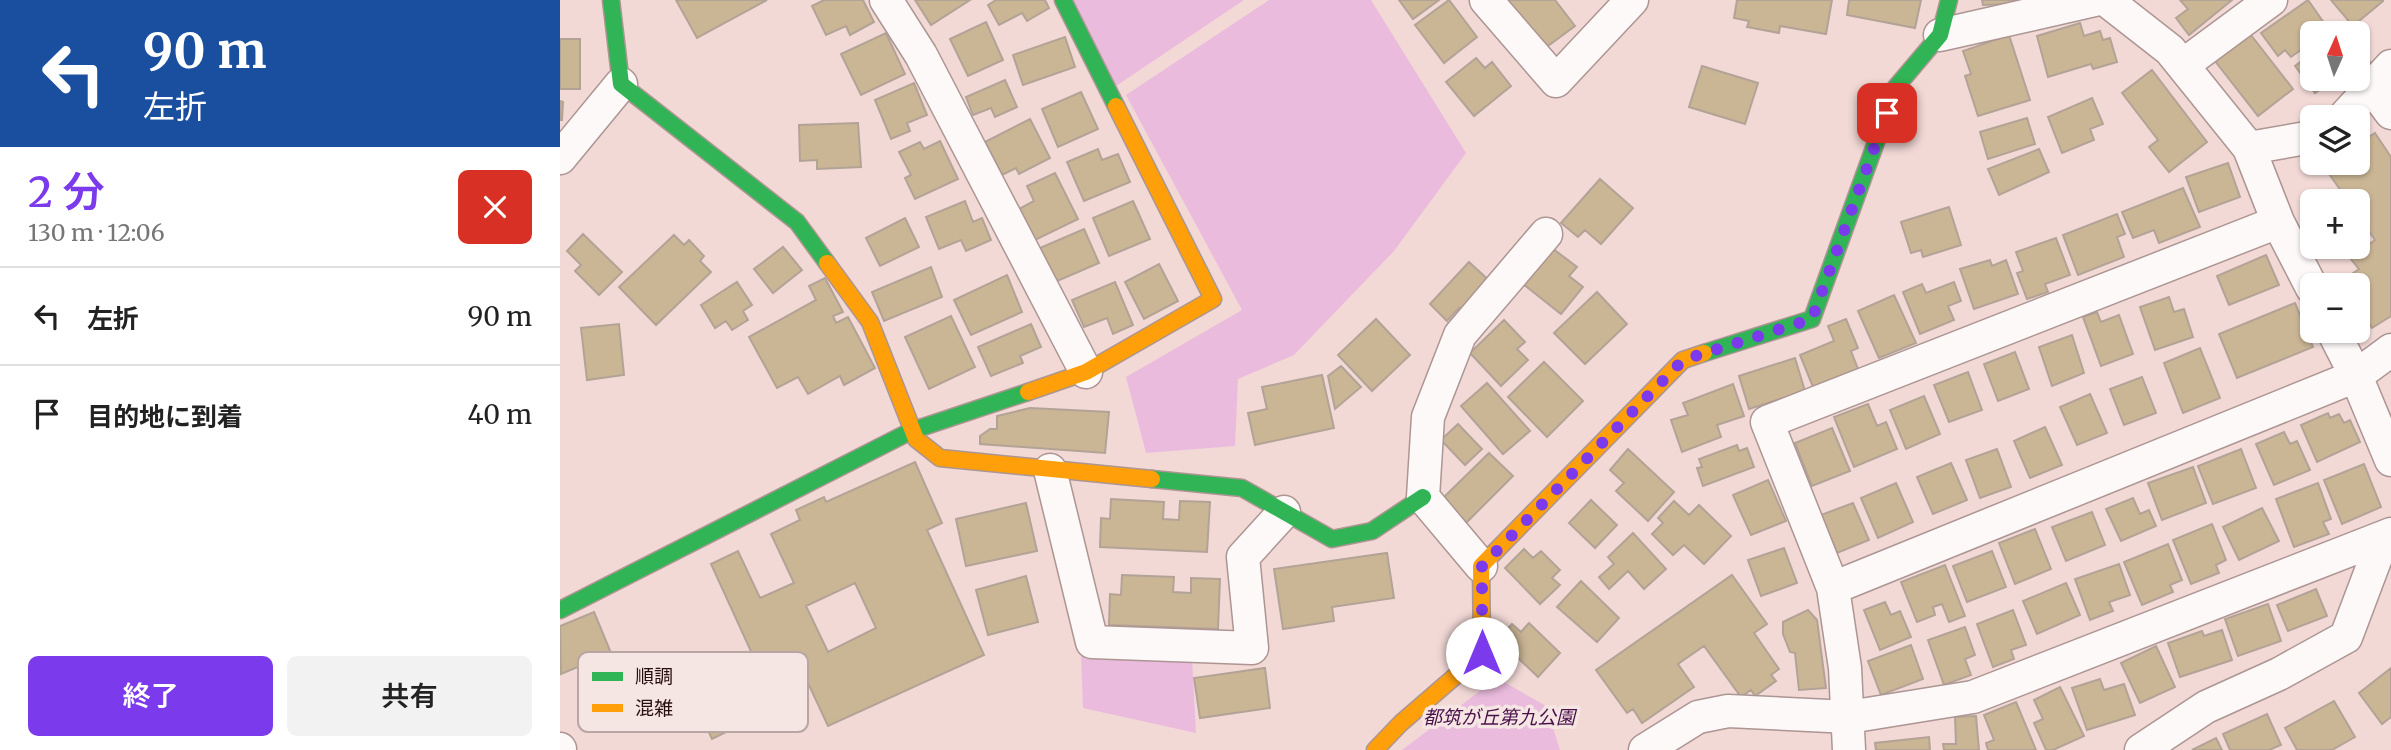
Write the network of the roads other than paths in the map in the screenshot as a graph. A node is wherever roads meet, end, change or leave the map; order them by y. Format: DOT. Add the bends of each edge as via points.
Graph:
graph roads {
  1 [pos="611,0"];
  2 [pos="886,0"];
  3 [pos="1063,0"];
  4 [pos="1486,0"];
  5 [pos="1632,0"];
  6 [pos="1949,0"];
  7 [pos="2095,0"];
  8 [pos="2106,0"];
  9 [pos="2271,0"];
  10 [pos="1940,35"];
  11 [pos="2183,65"];
  12 [pos="621,84"];
  13 [pos="2385,89"];
  14 [pos="2362,105"];
  15 [pos="2300,139"];
  16 [pos="2249,148"];
  17 [pos="560,158"];
  18 [pos="2278,222"];
  19 [pos="1546,234"];
  20 [pos="2304,273"];
  21 [pos="2339,343"];
  22 [pos="2391,350"];
  23 [pos="1086,372"];
  24 [pos="2356,376"];
  25 [pos="911,431"];
  26 [pos="2391,460"];
  27 [pos="1050,470"];
  28 [pos="1423,497"];
  29 [pos="1284,512"];
  30 [pos="2387,537"];
  31 [pos="1482,566"];
  32 [pos="1833,588"];
  33 [pos="560,610"];
  34 [pos="1849,717"];
  35 [pos="1375,750"];
  36 [pos="1645,750"];
  37 [pos="1849,750"];
  38 [pos="2141,750"];
  1 -- 12 [label="street"];
  2 -- 23 [label="street" via="921,55"];
  3 -- 23 [label="street" via="1213,299"];
  4 -- 5 [label="street" via="1556,81"];
  6 -- 10 [label="street"];
  7 -- 10 [label="street"];
  8 -- 11 [label="street"];
  9 -- 11 [label="street"];
  10 -- 31 [label="street" via="1896,87 1812,319 1683,360"];
  11 -- 16 [label="street"];
  12 -- 17 [label="street"];
  12 -- 25 [label="street" via="797,222 870,321"];
  13 -- 14 [label="street"];
  15 -- 16 [label="street"];
  16 -- 18 [label="street"];
  18 -- 20 [label="street"];
  18 -- 32 [label="street" via="1767,422"];
  19 -- 28 [label="street" via="1460,335 1428,418"];
  21 -- 24 [label="street"];
  22 -- 24 [label="street"];
  23 -- 25 [label="street"];
  24 -- 26 [label="street"];
  24 -- 32 [label="street"];
  25 -- 27 [label="street" via="940,458"];
  25 -- 33 [label="street"];
  27 -- 29 [label="street" via="1242,488"];
  27 -- 29 [label="street" via="1092,642 1252,648 1243,557"];
  28 -- 29 [label="street" via="1372,531 1332,538"];
  28 -- 31 [label="street"];
  30 -- 34 [label="street" via="1973,697"];
  30 -- 38 [label="street" via="2346,637 2207,707"];
  31 -- 35 [label="street" via="1482,653"];
  32 -- 34 [label="street"];
  34 -- 36 [label="street" via="1728,711 1698,718"];
  34 -- 37 [label="street"];
}
